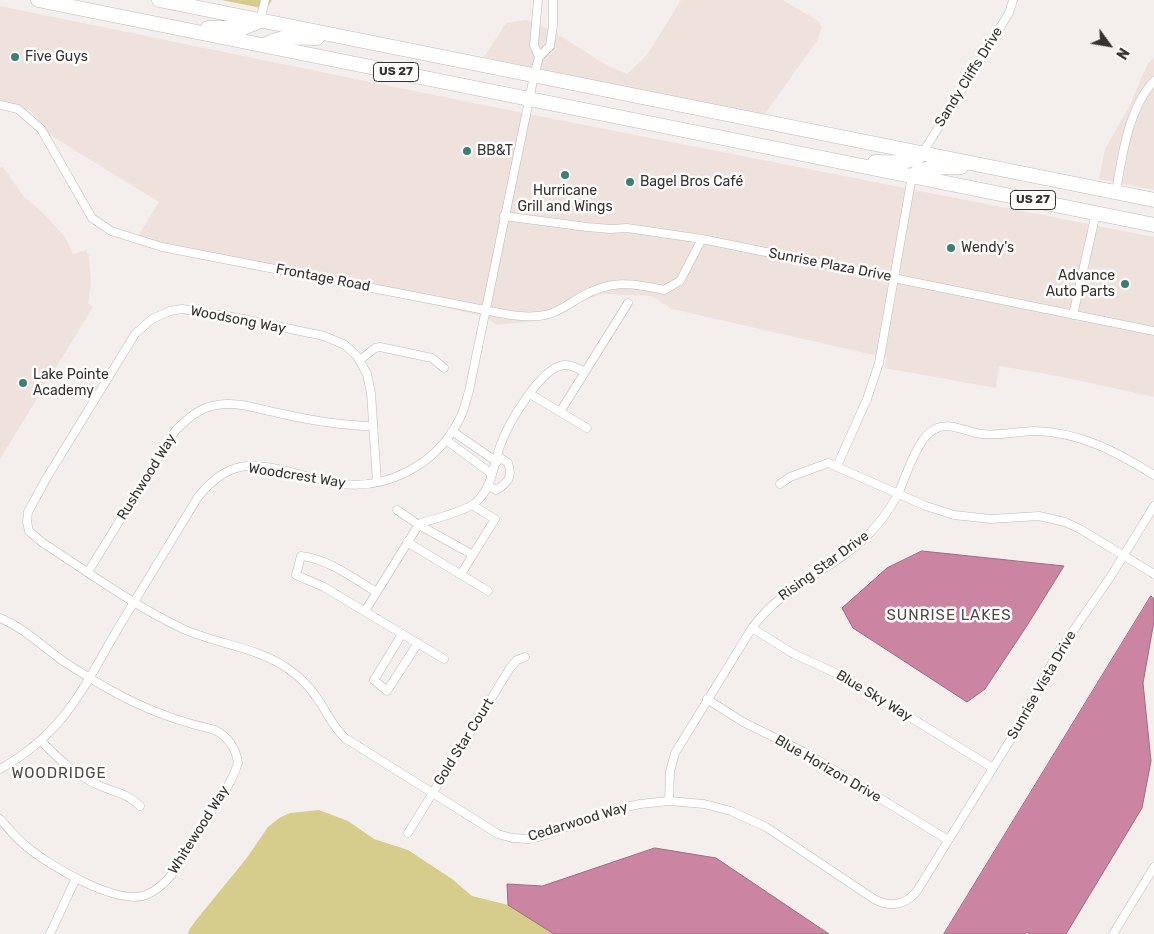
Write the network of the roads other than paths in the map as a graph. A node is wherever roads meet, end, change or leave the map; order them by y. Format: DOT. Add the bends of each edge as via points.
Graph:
graph roads {
  1 [pos="38,0"];
  2 [pos="159,0"];
  3 [pos="265,0"];
  4 [pos="538,0"];
  5 [pos="553,0"];
  6 [pos="1013,0"];
  7 [pos="260,20"];
  8 [pos="175,27"];
  9 [pos="350,38"];
  10 [pos="265,46"];
  11 [pos="539,57"];
  12 [pos="534,76"];
  13 [pos="1154,81"];
  14 [pos="529,98"];
  15 [pos="0,105"];
  16 [pos="922,154"];
  17 [pos="844,162"];
  18 [pos="988,167"];
  19 [pos="912,176"];
  20 [pos="1116,192"];
  21 [pos="1154,200"];
  22 [pos="1096,213"];
  23 [pos="504,216"];
  24 [pos="1154,225"];
  25 [pos="702,239"];
  26 [pos="893,277"];
  27 [pos="628,303"];
  28 [pos="485,310"];
  29 [pos="1073,315"];
  30 [pos="1154,331"];
  31 [pos="360,360"];
  32 [pos="444,368"];
  33 [pos="585,372"];
  34 [pos="530,394"];
  35 [pos="560,412"];
  36 [pos="373,426"];
  37 [pos="587,428"];
  38 [pos="452,431"];
  39 [pos="446,440"];
  40 [pos="497,459"];
  41 [pos="836,466"];
  42 [pos="492,474"];
  43 [pos="1154,475"];
  44 [pos="377,482"];
  45 [pos="780,484"];
  46 [pos="489,486"];
  47 [pos="898,493"];
  48 [pos="472,505"];
  49 [pos="1154,506"];
  50 [pos="397,510"];
  51 [pos="419,525"];
  52 [pos="407,542"];
  53 [pos="472,555"];
  54 [pos="1123,556"];
  55 [pos="88,572"];
  56 [pos="461,574"];
  57 [pos="1154,574"];
  58 [pos="488,591"];
  59 [pos="376,592"];
  60 [pos="134,602"];
  61 [pos="365,611"];
  62 [pos="0,618"];
  63 [pos="752,628"];
  64 [pos="402,634"];
  65 [pos="418,643"];
  66 [pos="524,657"];
  67 [pos="444,659"];
  68 [pos="90,678"];
  69 [pos="707,700"];
  70 [pos="41,741"];
  71 [pos="993,768"];
  72 [pos="0,769"];
  73 [pos="432,793"];
  74 [pos="669,801"];
  75 [pos="140,806"];
  76 [pos="0,819"];
  77 [pos="408,833"];
  78 [pos="948,840"];
  79 [pos="1154,867"];
  80 [pos="76,878"];
  81 [pos="50,934"];
  82 [pos="1113,934"];
  1 -- 8 [label="highway, US 27"];
  2 -- 7 [label="highway, US 27"];
  3 -- 7 [label="street"];
  4 -- 11 [label="street" via="534,45"];
  5 -- 11 [label="street" via="550,46"];
  6 -- 16 [label="street, Sandy Cliffs Drive" via="1009,13"];
  7 -- 8 [label="highway" via="243,28"];
  7 -- 9 [label="highway, US 27"];
  8 -- 10 [label="highway, US 27"];
  9 -- 10 [label="highway" via="281,38"];
  9 -- 12 [label="highway, US 27"];
  10 -- 14 [label="highway, US 27"];
  11 -- 12 [label="street, Woodcrest Way"];
  12 -- 14 [label="street, Woodcrest Way"];
  12 -- 16 [label="highway, US 27"];
  13 -- 20 [label="street" via="1129,124"];
  14 -- 17 [label="highway, US 27"];
  14 -- 23 [label="street, Woodcrest Way"];
  15 -- 28 [label="street, Frontage Road" via="18,109 41,128 92,218 111,231 162,247"];
  16 -- 17 [label="highway" via="907,162"];
  16 -- 18 [label="highway, US 27"];
  17 -- 19 [label="highway, US 27"];
  18 -- 19 [label="highway" via="925,168"];
  18 -- 20 [label="highway, US 27"];
  19 -- 22 [label="highway, US 27"];
  19 -- 26 [label="street"];
  20 -- 21 [label="highway, US 27"];
  22 -- 24 [label="highway, US 27"];
  22 -- 29 [label="street"];
  23 -- 25 [label="street, Sunrise Plaza Drive"];
  23 -- 28 [label="street, Woodcrest Way"];
  25 -- 26 [label="street, Sunrise Plaza Drive"];
  25 -- 28 [label="street, Frontage Road" via="680,281 664,290 605,285 547,315 533,317"];
  26 -- 29 [label="street, Sunrise Plaza Drive"];
  26 -- 41 [label="street" via="874,381"];
  27 -- 33 [label="street"];
  28 -- 38 [label="street, Woodcrest Way" via="468,391"];
  29 -- 30 [label="street, Sunrise Plaza Drive"];
  31 -- 32 [label="street" via="380,347 432,358"];
  31 -- 36 [label="street, Woodsong Way" via="369,384"];
  31 -- 55 [label="street, Woodsong Way" via="349,348 329,338 238,318 182,309 152,319 135,334 28,512 30,534"];
  33 -- 34 [label="street" via="574,366 561,365 536,383"];
  33 -- 35 [label="street"];
  34 -- 35 [label="street"];
  34 -- 40 [label="street" via="502,441"];
  35 -- 37 [label="street"];
  36 -- 44 [label="street, Woodsong Way"];
  36 -- 55 [label="street, Rushwood Way" via="337,424 245,406 218,404 200,410 175,431"];
  38 -- 39 [label="street, Woodcrest Way"];
  38 -- 40 [label="street"];
  39 -- 42 [label="street"];
  39 -- 44 [label="street, Woodcrest Way" via="417,467"];
  40 -- 42 [label="street"];
  40 -- 46 [label="street" via="508,463 511,475 508,482 496,490"];
  41 -- 45 [label="street" via="828,462"];
  41 -- 47 [label="street"];
  42 -- 46 [label="street"];
  43 -- 47 [label="street, Rising Star Drive" via="1109,449 1065,434 1034,431 983,434 946,426 933,430 923,440"];
  44 -- 60 [label="street, Woodcrest Way" via="336,484 257,467 230,471 213,481 198,497"];
  46 -- 48 [label="street"];
  47 -- 54 [label="street" via="936,510 964,517 1030,516 1057,520 1080,529"];
  47 -- 63 [label="street, Rising Star Drive" via="884,517 861,541 784,594"];
  48 -- 51 [label="street"];
  48 -- 53 [label="street" via="495,519"];
  49 -- 54 [label="street, Sunrise Vista Drive"];
  50 -- 51 [label="street"];
  51 -- 52 [label="street"];
  51 -- 53 [label="street"];
  52 -- 56 [label="street"];
  52 -- 59 [label="street"];
  53 -- 56 [label="street"];
  54 -- 57 [label="street"];
  54 -- 71 [label="street, Sunrise Vista Drive" via="1055,658"];
  55 -- 60 [label="street, Woodsong Way"];
  56 -- 58 [label="street"];
  59 -- 61 [label="street"];
  59 -- 61 [label="street" via="338,569 301,556 296,576 324,587"];
  60 -- 68 [label="street, Woodcrest Way"];
  60 -- 73 [label="street, Cedarwood Way" via="182,629 261,655 286,667 316,696 330,722 344,738"];
  61 -- 64 [label="street"];
  62 -- 68 [label="street"];
  63 -- 69 [label="street, Rising Star Drive"];
  63 -- 71 [label="street, Blue Sky Way" via="786,650 846,678"];
  64 -- 65 [label="street"];
  64 -- 65 [label="street" via="374,680 387,691"];
  65 -- 67 [label="street"];
  66 -- 73 [label="street, Gold Star Court" via="516,660 510,668"];
  68 -- 70 [label="street, Woodcrest Way" via="67,713"];
  68 -- 80 [label="street, Whitewood Way" via="148,710 222,734 231,744 238,763 174,872 158,887 145,895 119,896"];
  69 -- 74 [label="street, Rising Star Drive" via="673,759"];
  69 -- 78 [label="street, Blue Horizon Drive" via="808,754"];
  70 -- 72 [label="street, Woodcrest Way"];
  70 -- 75 [label="street" via="79,775 101,787 129,796"];
  71 -- 78 [label="street, Sunrise Vista Drive"];
  73 -- 74 [label="street, Cedarwood Way" via="490,830 520,839 542,836 623,808"];
  73 -- 77 [label="street, Gold Star Court"];
  74 -- 78 [label="street, Cedarwood Way" via="713,806 750,818 874,899 888,904 902,903 914,894"];
  76 -- 80 [label="street, Whitewood Way" via="27,848"];
  79 -- 82 [label="street"];
  80 -- 81 [label="street"];
}
